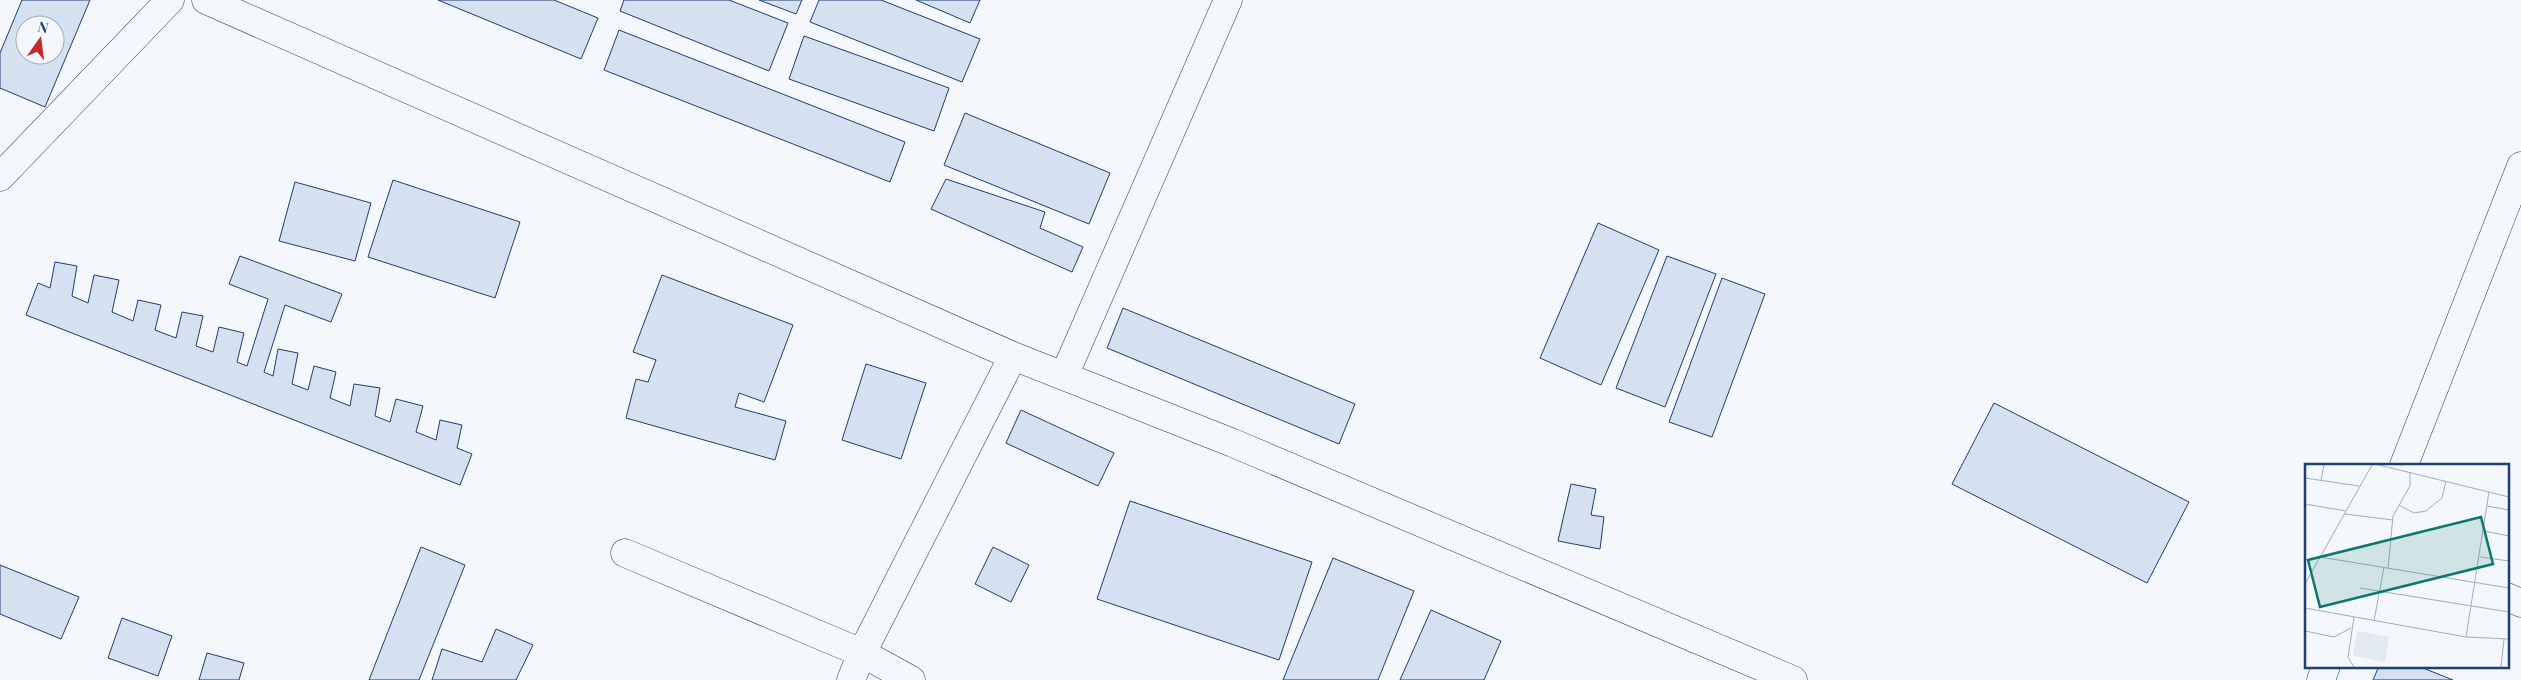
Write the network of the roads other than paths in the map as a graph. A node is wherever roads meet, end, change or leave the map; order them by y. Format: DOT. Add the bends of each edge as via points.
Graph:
graph roads {
  1 [pos="170,0"];
  2 [pos="206,0"];
  3 [pos="1228,0"];
  4 [pos="2521,166"];
  5 [pos="0,177"];
  6 [pos="2514,206"];
  7 [pos="1013,356"];
  8 [pos="1064,376"];
  9 [pos="2404,464"];
  10 [pos="625,553"];
  11 [pos="2508,597"];
  12 [pos="2521,603"];
  13 [pos="862,653"];
  14 [pos="2325,668"];
  15 [pos="851,680"];
  16 [pos="911,680"];
  17 [pos="1792,680"];
  18 [pos="2321,680"];
  1 -- 5 [label="street"];
  2 -- 7 [label="street"];
  3 -- 8 [label="street"];
  4 -- 6 [label="street"];
  6 -- 9 [label="street"];
  7 -- 8 [label="street"];
  7 -- 13 [label="street"];
  8 -- 17 [label="street"];
  10 -- 13 [label="street"];
  11 -- 12 [label="street"];
  13 -- 15 [label="street"];
  13 -- 16 [label="street"];
  14 -- 18 [label="street"];
}
